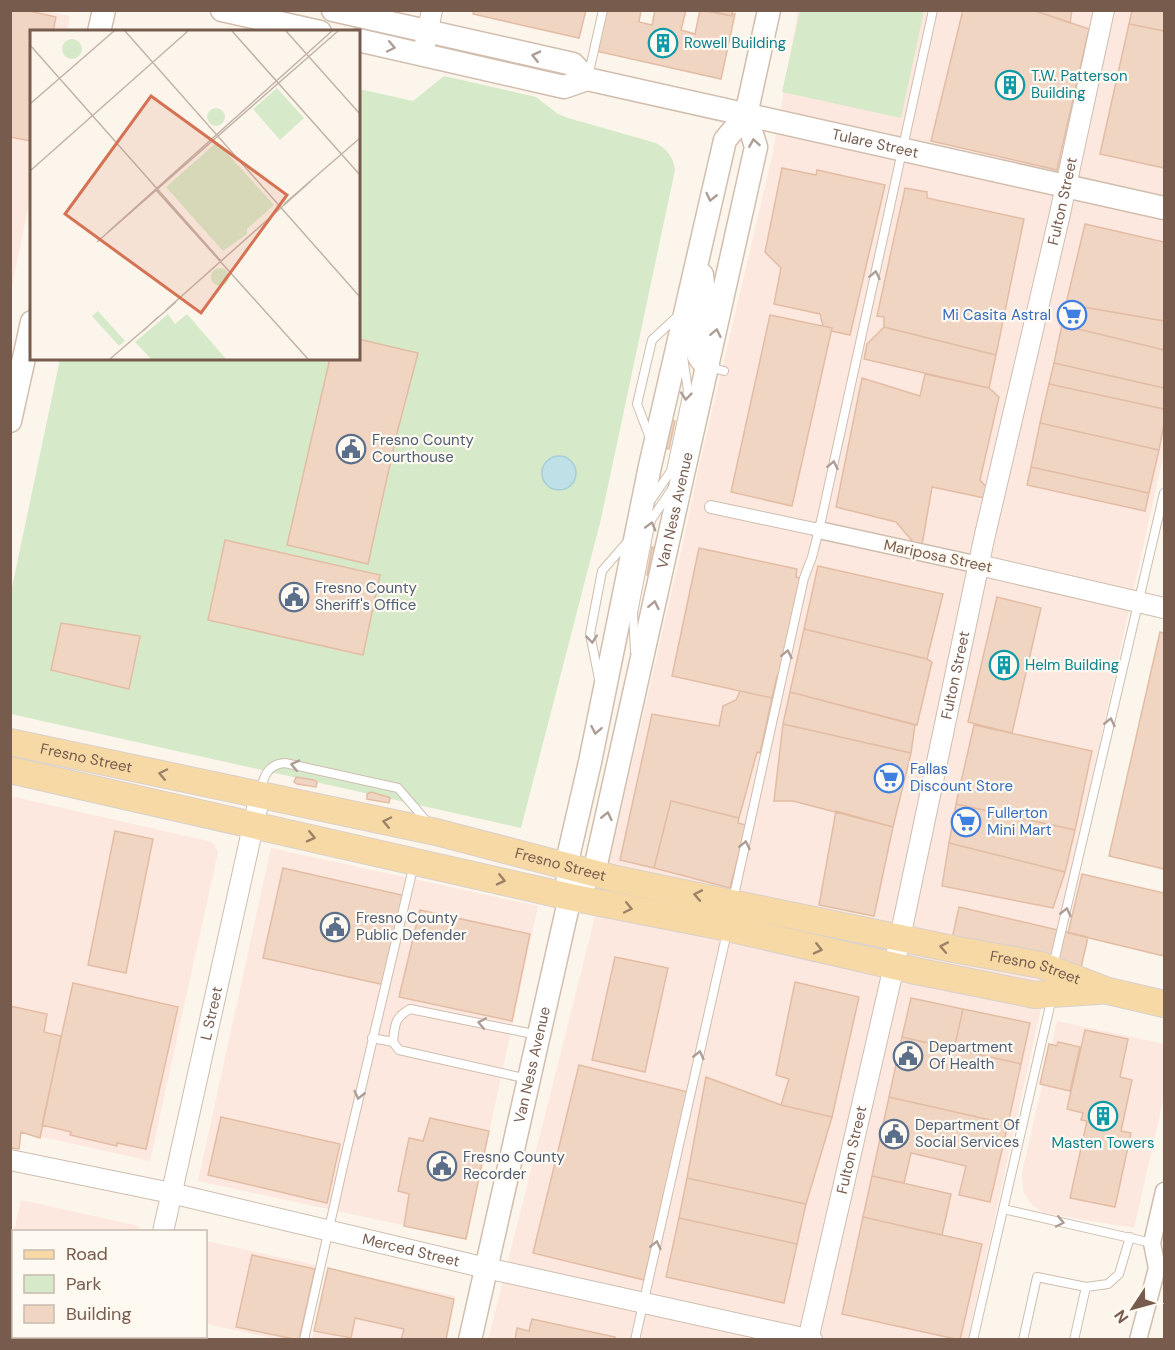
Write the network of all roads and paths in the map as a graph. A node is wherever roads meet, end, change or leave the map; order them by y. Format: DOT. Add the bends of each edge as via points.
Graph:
graph roads {
  1 [pos="104,10"];
  2 [pos="222,10"];
  3 [pos="333,10"];
  4 [pos="603,10"];
  5 [pos="769,10"];
  6 [pos="933,10"];
  7 [pos="1104,10"];
  8 [pos="430,21"];
  9 [pos="99,30"];
  10 [pos="311,30"];
  11 [pos="360,40"];
  12 [pos="423,54"];
  13 [pos="587,79"];
  14 [pos="746,115"];
  15 [pos="902,149"];
  16 [pos="1067,185"];
  17 [pos="1164,208"];
  18 [pos="701,240"];
  19 [pos="687,307"];
  20 [pos="30,331"];
  21 [pos="680,338"];
  22 [pos="716,369"];
  23 [pos="10,421"];
  24 [pos="654,447"];
  25 [pos="1164,493"];
  26 [pos="711,507"];
  27 [pos="638,524"];
  28 [pos="819,530"];
  29 [pos="1153,540"];
  30 [pos="1164,542"];
  31 [pos="979,564"];
  32 [pos="1138,601"];
  33 [pos="1164,608"];
  34 [pos="10,742"];
  35 [pos="10,770"];
  36 [pos="70,785"];
  37 [pos="220,785"];
  38 [pos="260,795"];
  39 [pos="254,824"];
  40 [pos="436,832"];
  41 [pos="415,861"];
  42 [pos="566,866"];
  43 [pos="594,873"];
  44 [pos="570,897"];
  45 [pos="733,902"];
  46 [pos="728,928"];
  47 [pos="899,938"];
  48 [pos="894,966"];
  49 [pos="1053,981"];
  50 [pos="1164,1004"];
  51 [pos="539,1035"];
  52 [pos="372,1038"];
  53 [pos="393,1042"];
  54 [pos="529,1079"];
  55 [pos="11,1164"];
  56 [pos="1164,1191"];
  57 [pos="171,1193"];
  58 [pos="1003,1209"];
  59 [pos="163,1230"];
  60 [pos="329,1231"];
  61 [pos="1130,1237"];
  62 [pos="1158,1244"];
  63 [pos="486,1268"];
  64 [pos="1086,1287"];
  65 [pos="643,1302"];
  66 [pos="809,1339"];
  67 [pos="304,1340"];
  68 [pos="470,1340"];
  69 [pos="635,1340"];
  70 [pos="973,1340"];
  71 [pos="1023,1340"];
  72 [pos="1074,1340"];
  73 [pos="1138,1340"];
  1 -- 9 [label="main road"];
  2 -- 10 [label="main road"];
  3 -- 8 [label="main road, Tulare Street"];
  4 -- 13 [label="lane"];
  5 -- 14 [label="main road, Van Ness Avenue"];
  6 -- 15 [label="lane"];
  7 -- 16 [label="street, Fulton Street"];
  8 -- 12 [label="street"];
  13 -- 8 [label="main road, Tulare Street, one-way" via="573,64"];
  11 -- 12 [label="main road, Tulare Street, one-way"];
  12 -- 13 [label="main road, Tulare Street" via="564,87"];
  13 -- 14 [label="main road, Tulare Street"];
  14 -- 15 [label="main road, Tulare Street"];
  14 -- 18 [label="main road, Van Ness Avenue, one-way" via="725,140"];
  22 -- 14 [label="main road, Van Ness Avenue, one-way" via="756,147"];
  15 -- 16 [label="main road, Tulare Street"];
  28 -- 15 [label="lane, one-way"];
  16 -- 17 [label="main road, Tulare Street"];
  16 -- 31 [label="street, Fulton Street"];
  18 -- 19 [label="main road, Van Ness Avenue"];
  18 -- 22 [label="main road" via="704,309 695,344 701,361"];
  19 -- 21 [label="main road, Van Ness Avenue"];
  19 -- 24 [label="lane" via="652,340 637,404"];
  20 -- 23 [label="main road"];
  21 -- 24 [label="main road, Van Ness Avenue"];
  21 -- 27 [label="lane, one-way" via="688,391 671,471"];
  43 -- 22 [label="main road, Van Ness Avenue, one-way" via="683,473"];
  24 -- 27 [label="main road, Van Ness Avenue, one-way"];
  25 -- 29 [label="lane"];
  26 -- 28 [label="street, Mariposa Street"];
  27 -- 42 [label="main road, Van Ness Avenue, one-way"];
  28 -- 31 [label="street, Mariposa Street"];
  45 -- 28 [label="lane, one-way" via="804,578"];
  29 -- 30 [label="lane"];
  29 -- 32 [label="lane"];
  31 -- 32 [label="street, Mariposa Street"];
  31 -- 47 [label="street, Fulton Street"];
  32 -- 33 [label="street, Mariposa Street"];
  49 -- 32 [label="lane, one-way"];
  37 -- 34 [label="main road, Fresno Street, one-way"];
  35 -- 36 [label="main road, Fresno Street"];
  36 -- 37 [label="main road" via="105,781 203,800 210,798"];
  36 -- 39 [label="main road, Fresno Street"];
  37 -- 38 [label="main road, Fresno Street"];
  38 -- 39 [label="street, L Street"];
  40 -- 38 [label="main road, Fresno Street, one-way"];
  40 -- 38 [label="lane, one-way" via="398,788 285,763 269,768"];
  39 -- 41 [label="main road, Fresno Street, one-way"];
  39 -- 57 [label="street, L Street"];
  40 -- 42 [label="main road, Fresno Street"];
  41 -- 44 [label="main road, Fresno Street, one-way"];
  41 -- 52 [label="lane"];
  42 -- 43 [label="main road, Fresno Street"];
  42 -- 44 [label="main road, Van Ness Avenue"];
  43 -- 44 [label="main road"];
  45 -- 43 [label="main road, Fresno Street, one-way"];
  44 -- 46 [label="main road, Fresno Street, one-way"];
  44 -- 51 [label="main road, Van Ness Avenue"];
  45 -- 47 [label="main road, Fresno Street"];
  46 -- 48 [label="main road, Fresno Street, one-way"];
  65 -- 46 [label="lane, one-way"];
  47 -- 48 [label="street, Fulton Street"];
  49 -- 47 [label="main road, Fresno Street, one-way" via="1041,965"];
  48 -- 49 [label="main road, Fresno Street" via="1035,995"];
  48 -- 66 [label="street, Fulton Street"];
  49 -- 50 [label="main road, Fresno Street"];
  49 -- 58 [label="lane"];
  51 -- 53 [label="lane, one-way" via="410,1009 400,1014"];
  51 -- 54 [label="main road, Van Ness Avenue"];
  52 -- 53 [label="lane"];
  52 -- 60 [label="lane, one-way"];
  53 -- 54 [label="lane" via="399,1050"];
  54 -- 63 [label="main road, Van Ness Avenue"];
  55 -- 57 [label="street, Merced Street"];
  56 -- 62 [label="street"];
  57 -- 59 [label="street, L Street"];
  57 -- 60 [label="street, Merced Street"];
  58 -- 61 [label="lane, one-way"];
  58 -- 70 [label="lane"];
  60 -- 63 [label="street, Merced Street"];
  60 -- 67 [label="lane"];
  61 -- 62 [label="lane"];
  61 -- 64 [label="lane" via="1119,1274 1107,1284"];
  62 -- 73 [label="street" via="1157,1268"];
  63 -- 65 [label="street, Merced Street"];
  63 -- 68 [label="main road, Van Ness Avenue"];
  64 -- 71 [label="lane" via="1037,1277"];
  64 -- 72 [label="lane"];
  65 -- 66 [label="street, Merced Street"];
  65 -- 69 [label="lane"];
}
